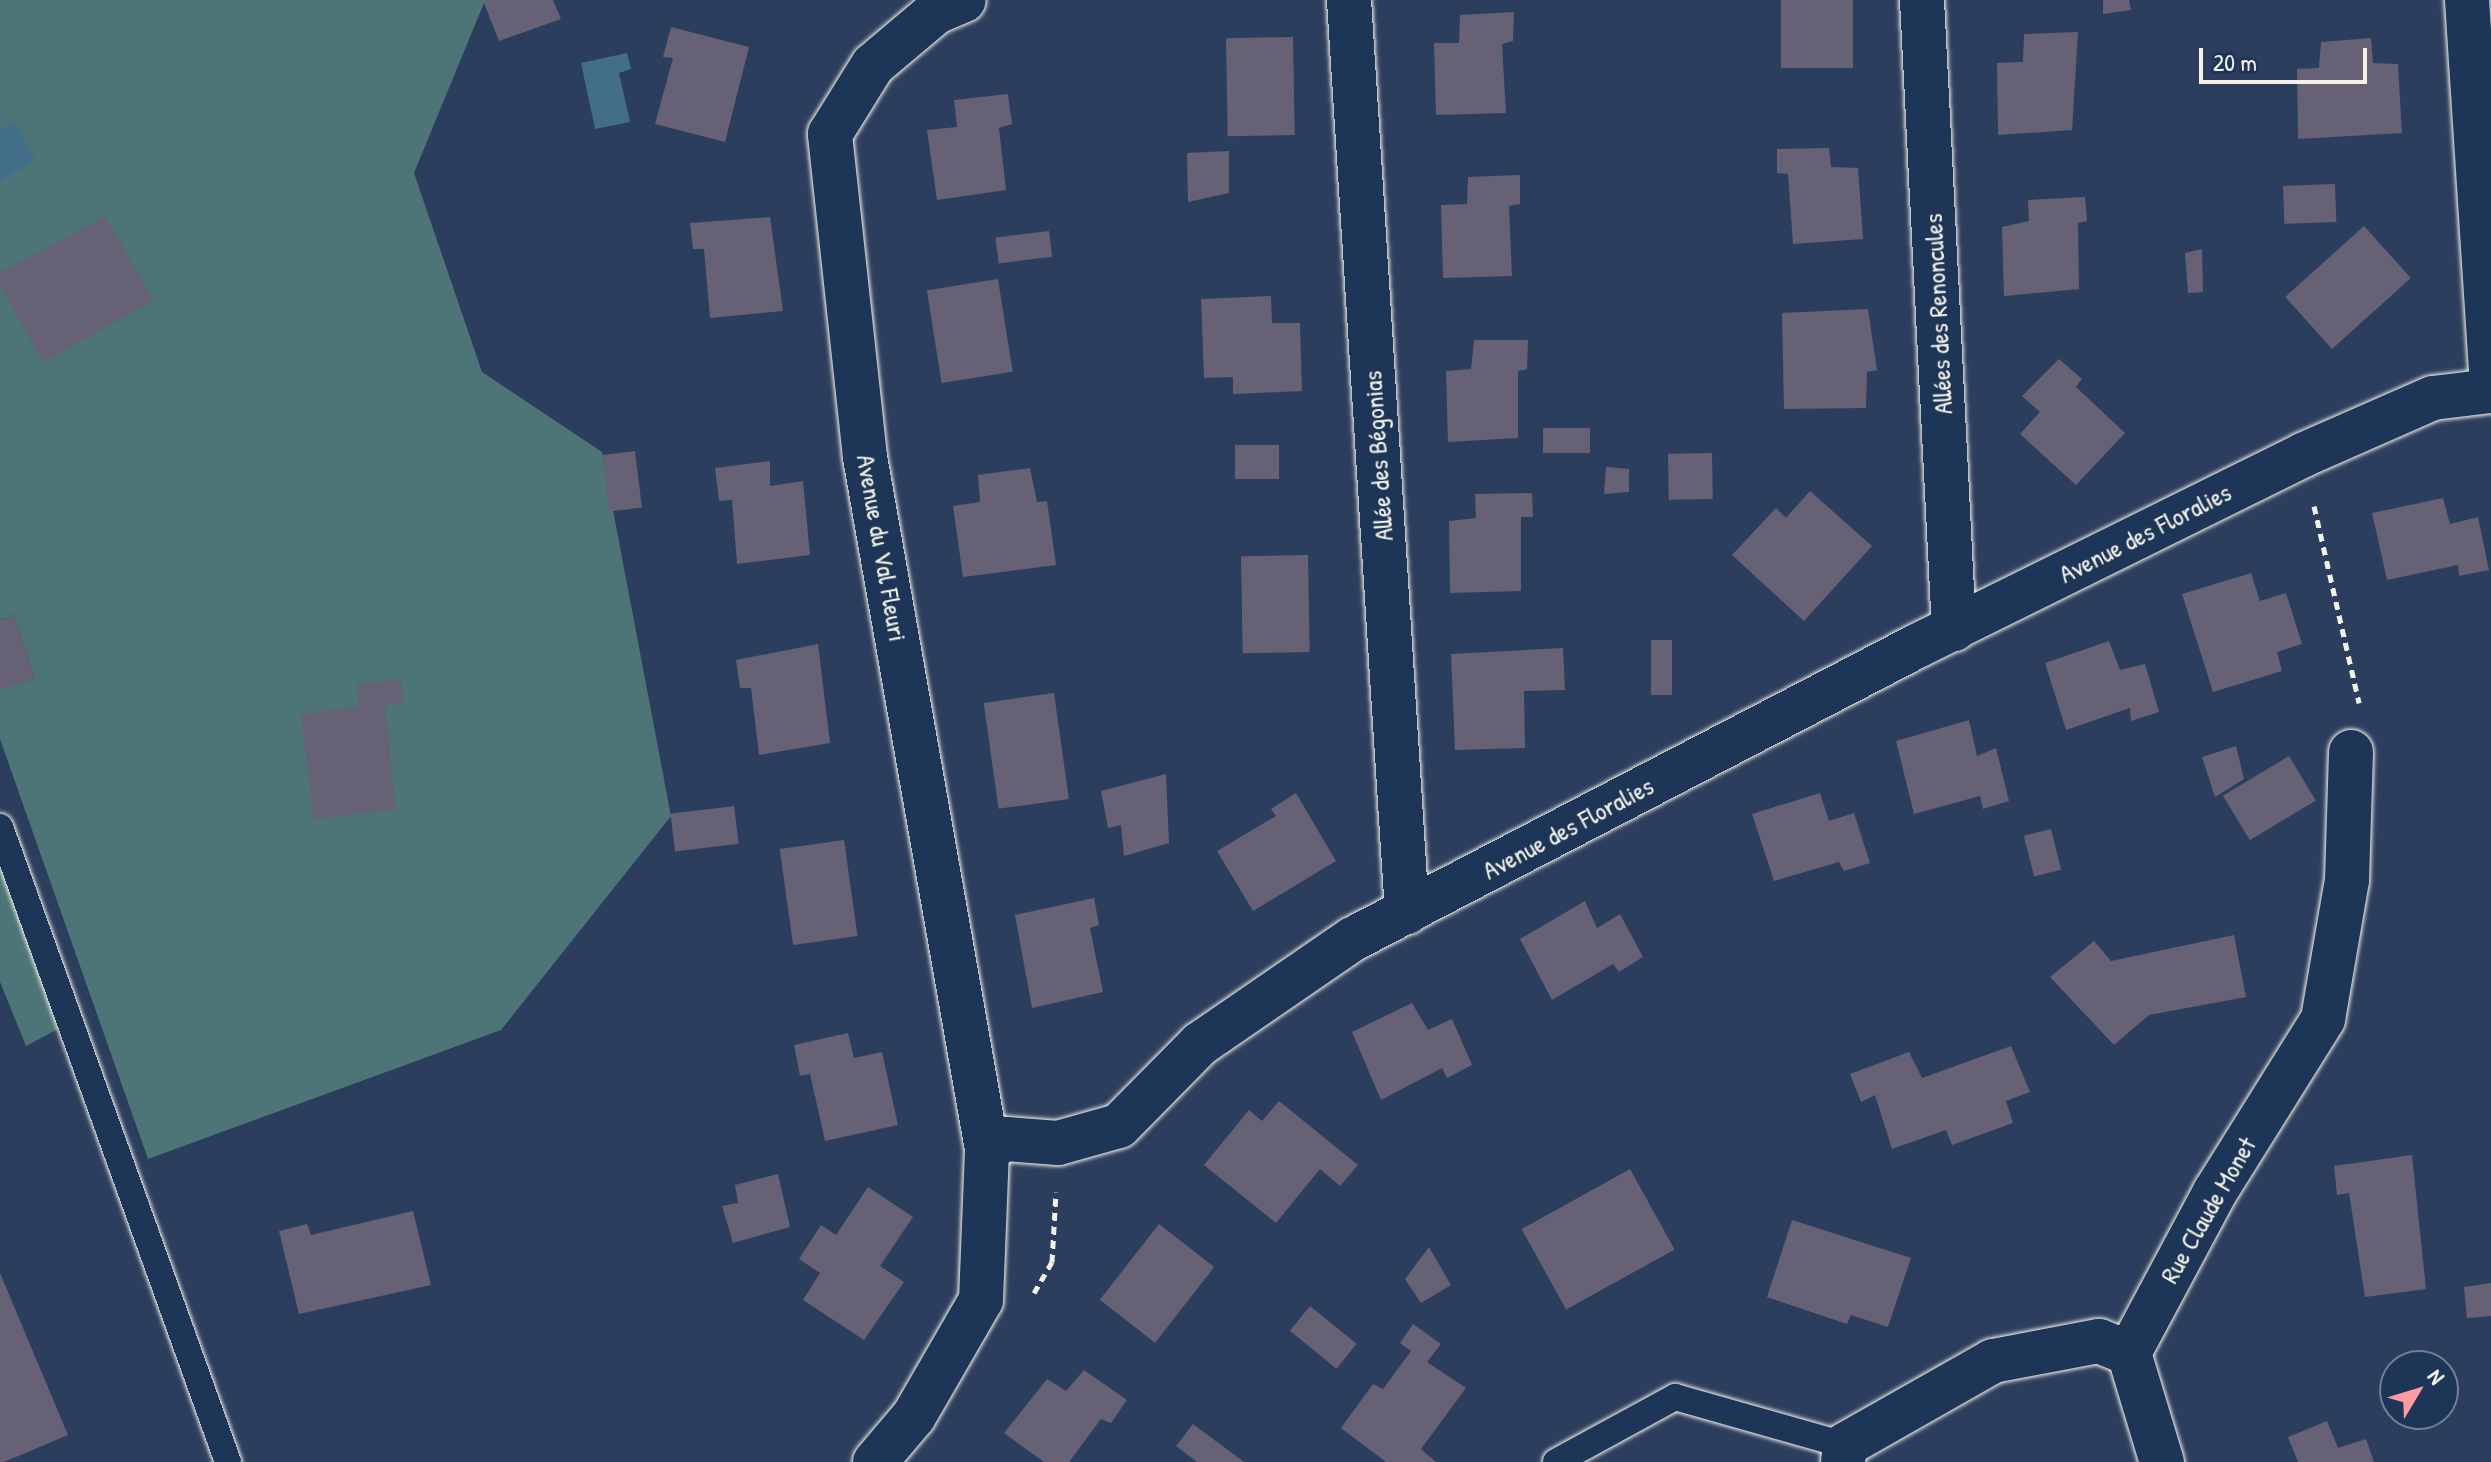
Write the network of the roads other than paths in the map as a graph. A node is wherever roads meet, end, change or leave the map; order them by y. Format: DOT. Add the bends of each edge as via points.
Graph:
graph roads {
  1 [pos="964,0"];
  2 [pos="1349,0"];
  3 [pos="1922,0"];
  4 [pos="2467,0"];
  5 [pos="2491,369"];
  6 [pos="2491,391"];
  7 [pos="1954,629"];
  8 [pos="2351,752"];
  9 [pos="0,827"];
  10 [pos="1407,912"];
  11 [pos="987,1149"];
  12 [pos="2129,1353"];
  13 [pos="1844,1454"];
  14 [pos="228,1462"];
  15 [pos="875,1462"];
  16 [pos="1556,1462"];
  17 [pos="2162,1462"];
  1 -- 11 [label="street, Avenue du Val Fleuri" via="936,12 873,65 830,134 865,457"];
  2 -- 10 [label="street, Allée des Bégonias"];
  3 -- 7 [label="street, Allées des Renoncules"];
  4 -- 5 [label="street"];
  6 -- 7 [label="street, Avenue des Floralies" via="2433,398 2303,455"];
  7 -- 10 [label="street, Avenue des Floralies"];
  8 -- 12 [label="street, Rue Claude Monet" via="2347,880 2323,1019 2215,1192"];
  9 -- 14 [label="lane"];
  10 -- 11 [label="street, Avenue des Floralies" via="1353,939 1200,1044 1119,1126 1058,1143 1006,1139"];
  11 -- 15 [label="street" via="981,1300 921,1407"];
  12 -- 13 [label="street" via="2099,1341 1993,1361"];
  12 -- 17 [label="street"];
  13 -- 16 [label="lane" via="1675,1397"];
}
